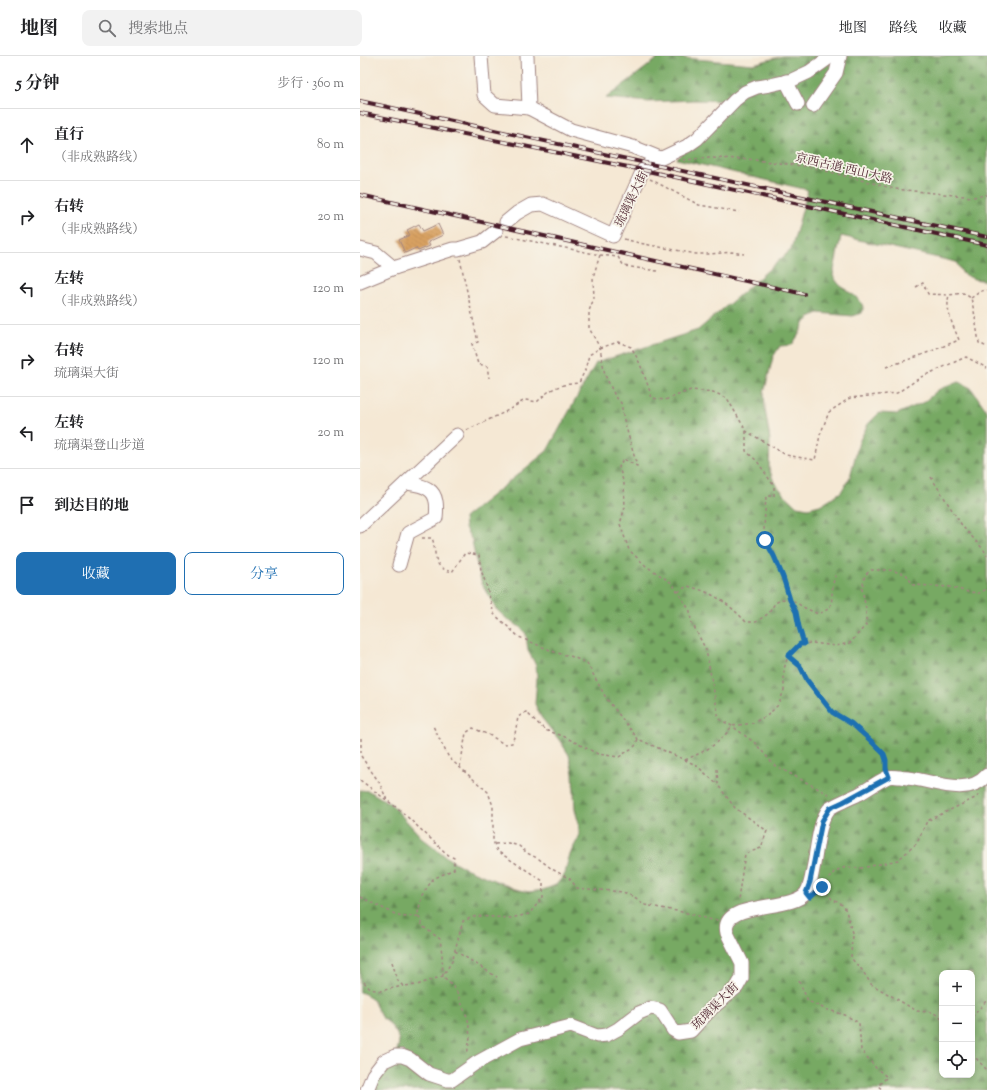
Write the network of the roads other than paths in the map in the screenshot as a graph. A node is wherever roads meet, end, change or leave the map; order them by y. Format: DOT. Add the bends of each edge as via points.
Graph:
graph roads {
  1 [pos="481,56"];
  2 [pos="527,56"];
  3 [pos="831,56"];
  4 [pos="840,56"];
  5 [pos="786,81"];
  6 [pos="798,104"];
  7 [pos="813,106"];
  8 [pos="529,108"];
  9 [pos="660,158"];
  10 [pos="506,222"];
  11 [pos="494,232"];
  12 [pos="360,249"];
  13 [pos="394,268"];
  14 [pos="360,282"];
  15 [pos="457,435"];
  16 [pos="406,483"];
  17 [pos="360,526"];
  18 [pos="399,565"];
  19 [pos="987,775"];
  20 [pos="368,1090"];
  1 -- 8 [label="street" via="484,95 495,105"];
  2 -- 8 [label="street"];
  3 -- 5 [label="street, 琉璃渠大街" via="809,72"];
  4 -- 7 [label="street" via="836,72"];
  5 -- 6 [label="street"];
  5 -- 9 [label="street, 琉璃渠大街" via="745,92 697,139"];
  8 -- 9 [label="street" via="571,130 632,147"];
  9 -- 10 [label="street, 琉璃渠大街" via="643,170 613,236 543,204 531,205"];
  11 -- 13 [label="street" via="482,242"];
  12 -- 13 [label="street" via="376,253"];
  13 -- 14 [label="street"];
  15 -- 16 [label="street"];
  16 -- 17 [label="street"];
  16 -- 18 [label="street" via="427,488 433,494 437,503 436,518 408,533"];
  19 -- 20 [label="street, 琉璃渠大街" via="979,783 967,786 889,777 830,808 822,821 806,893 790,902 740,911 732,917 726,928 742,963 742,978 737,987 691,1031 678,1033 660,1010 651,1008 639,1013 607,1035 597,1036 571,1026 520,1039 476,1063 452,1080 429,1074 406,1057 395,1056 384,1061 373,1075"];
}
